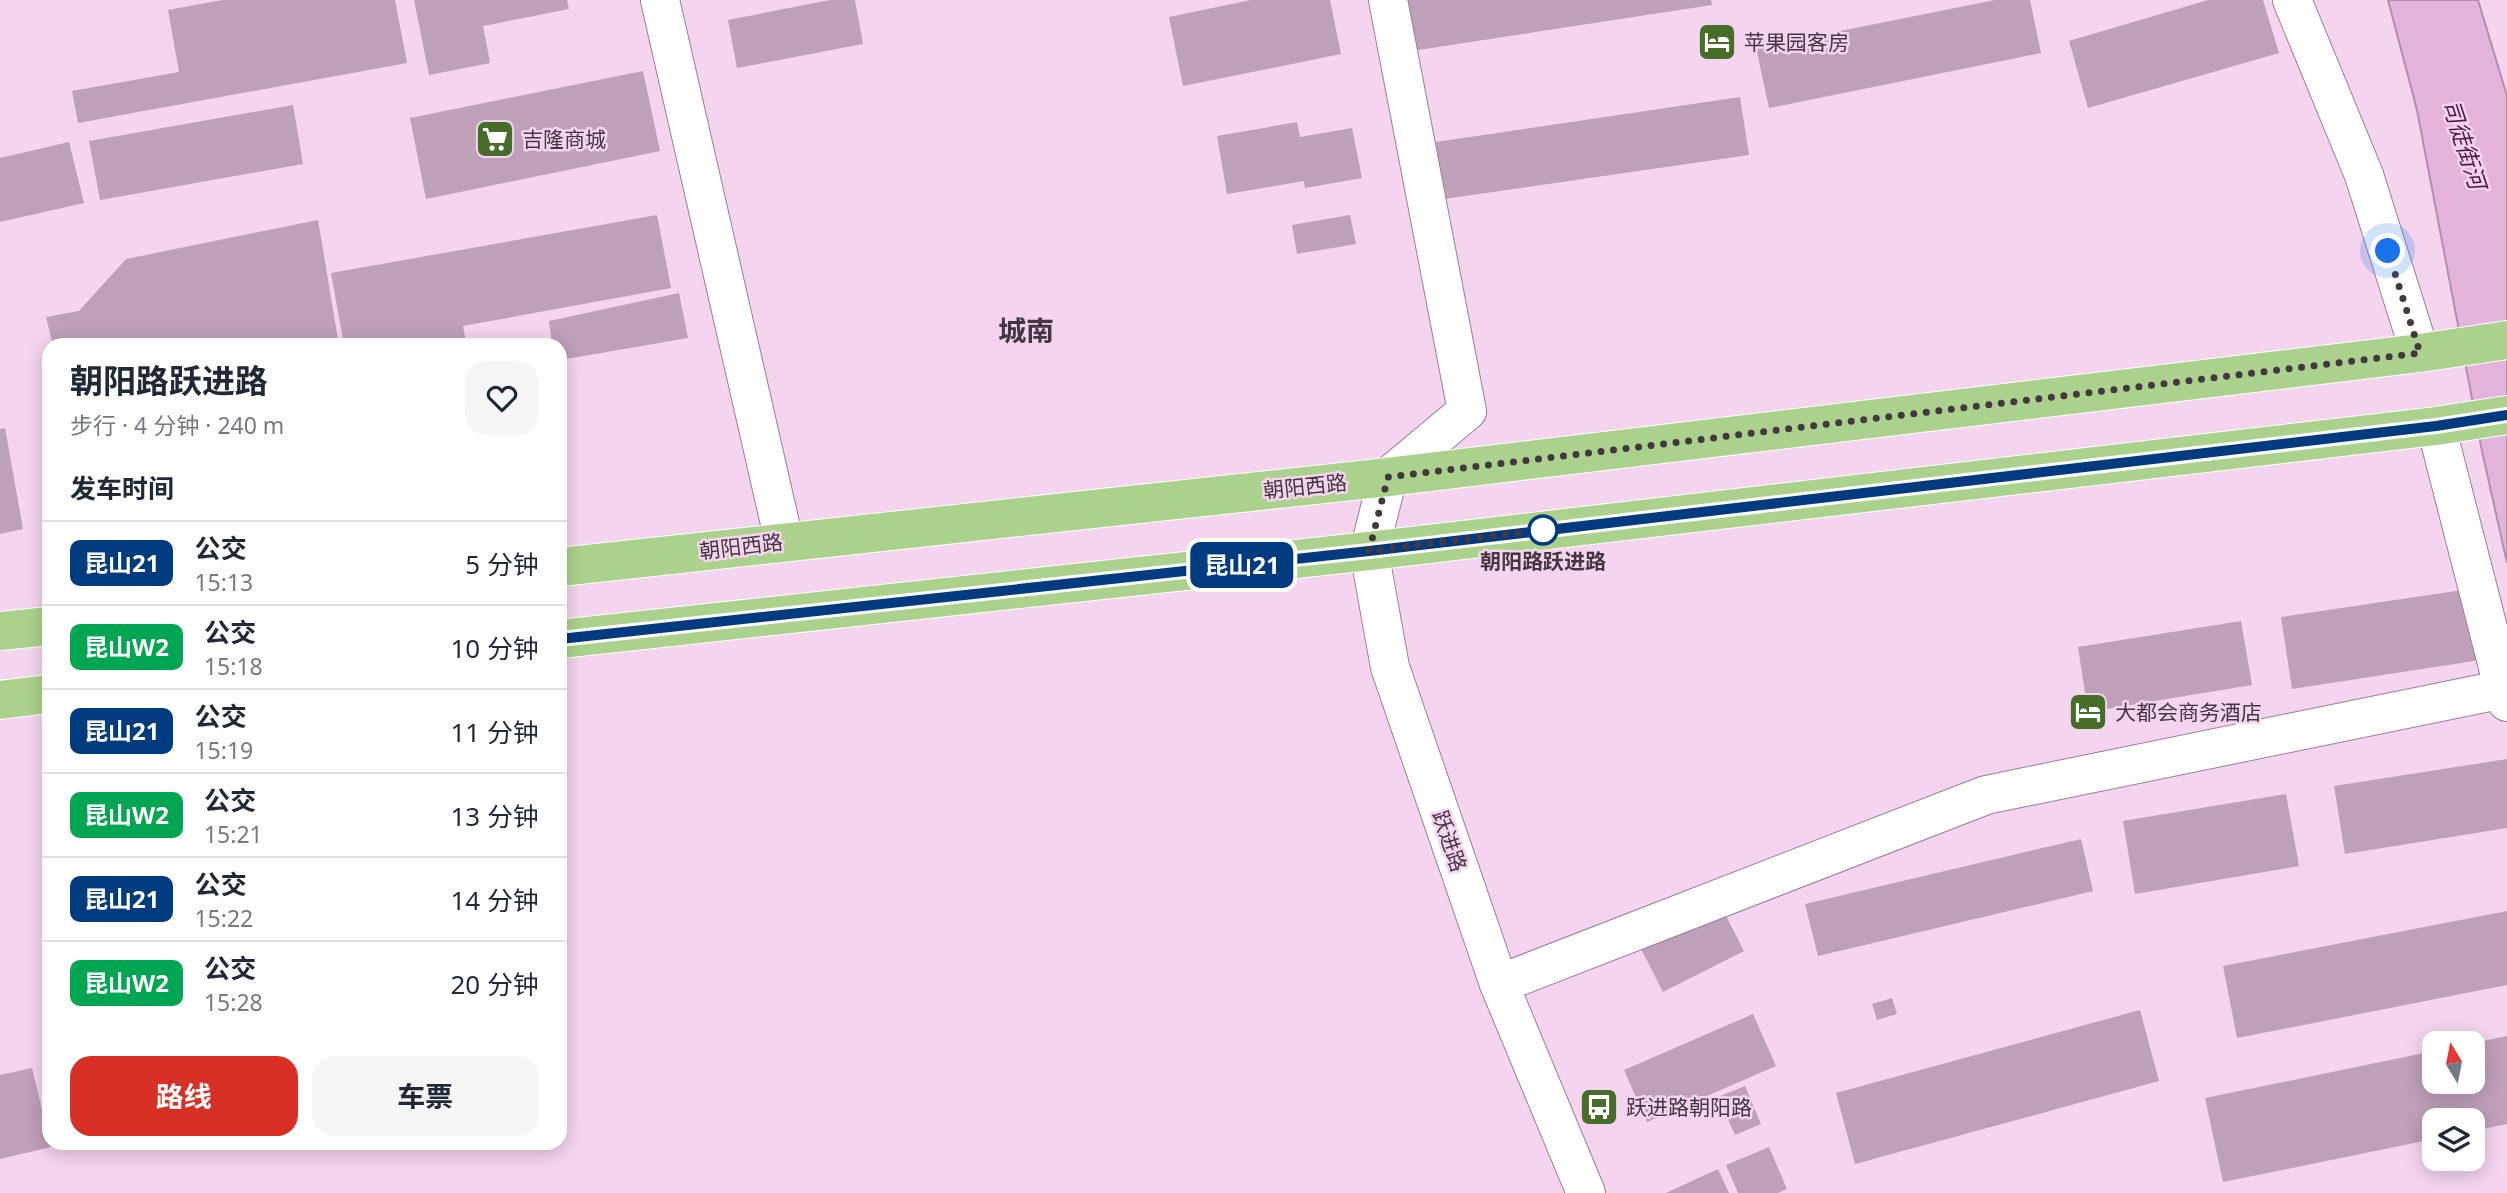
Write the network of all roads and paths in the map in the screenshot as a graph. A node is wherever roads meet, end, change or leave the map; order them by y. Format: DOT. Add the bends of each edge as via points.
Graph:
graph roads {
  1 [pos="660,0"];
  2 [pos="1388,0"];
  3 [pos="2292,0"];
  4 [pos="2507,340"];
  5 [pos="2438,350"];
  6 [pos="2507,415"];
  7 [pos="2452,423"];
  8 [pos="1388,477"];
  9 [pos="785,541"];
  10 [pos="1369,551"];
  11 [pos="567,566"];
  12 [pos="42,627"];
  13 [pos="0,631"];
  14 [pos="567,638"];
  15 [pos="42,695"];
  16 [pos="2506,696"];
  17 [pos="0,700"];
  18 [pos="1499,984"];
  19 [pos="1586,1193"];
  1 -- 9 [label="street"];
  2 -- 8 [label="street" via="1467,411"];
  3 -- 5 [label="street"];
  4 -- 5 [label="main road, 朝阳西路"];
  5 -- 8 [label="main road, 朝阳西路"];
  6 -- 7 [label="main road"];
  7 -- 10 [label="main road"];
  7 -- 16 [label="street"];
  8 -- 9 [label="main road, 朝阳西路"];
  8 -- 10 [label="street, 跃进路"];
  9 -- 11 [label="main road, 朝阳西路"];
  10 -- 14 [label="main road"];
  10 -- 18 [label="street, 跃进路" via="1390,667"];
  12 -- 13 [label="main road"];
  15 -- 17 [label="main road"];
  16 -- 18 [label="street" via="1986,795"];
  18 -- 19 [label="street, 跃进路"];
}
